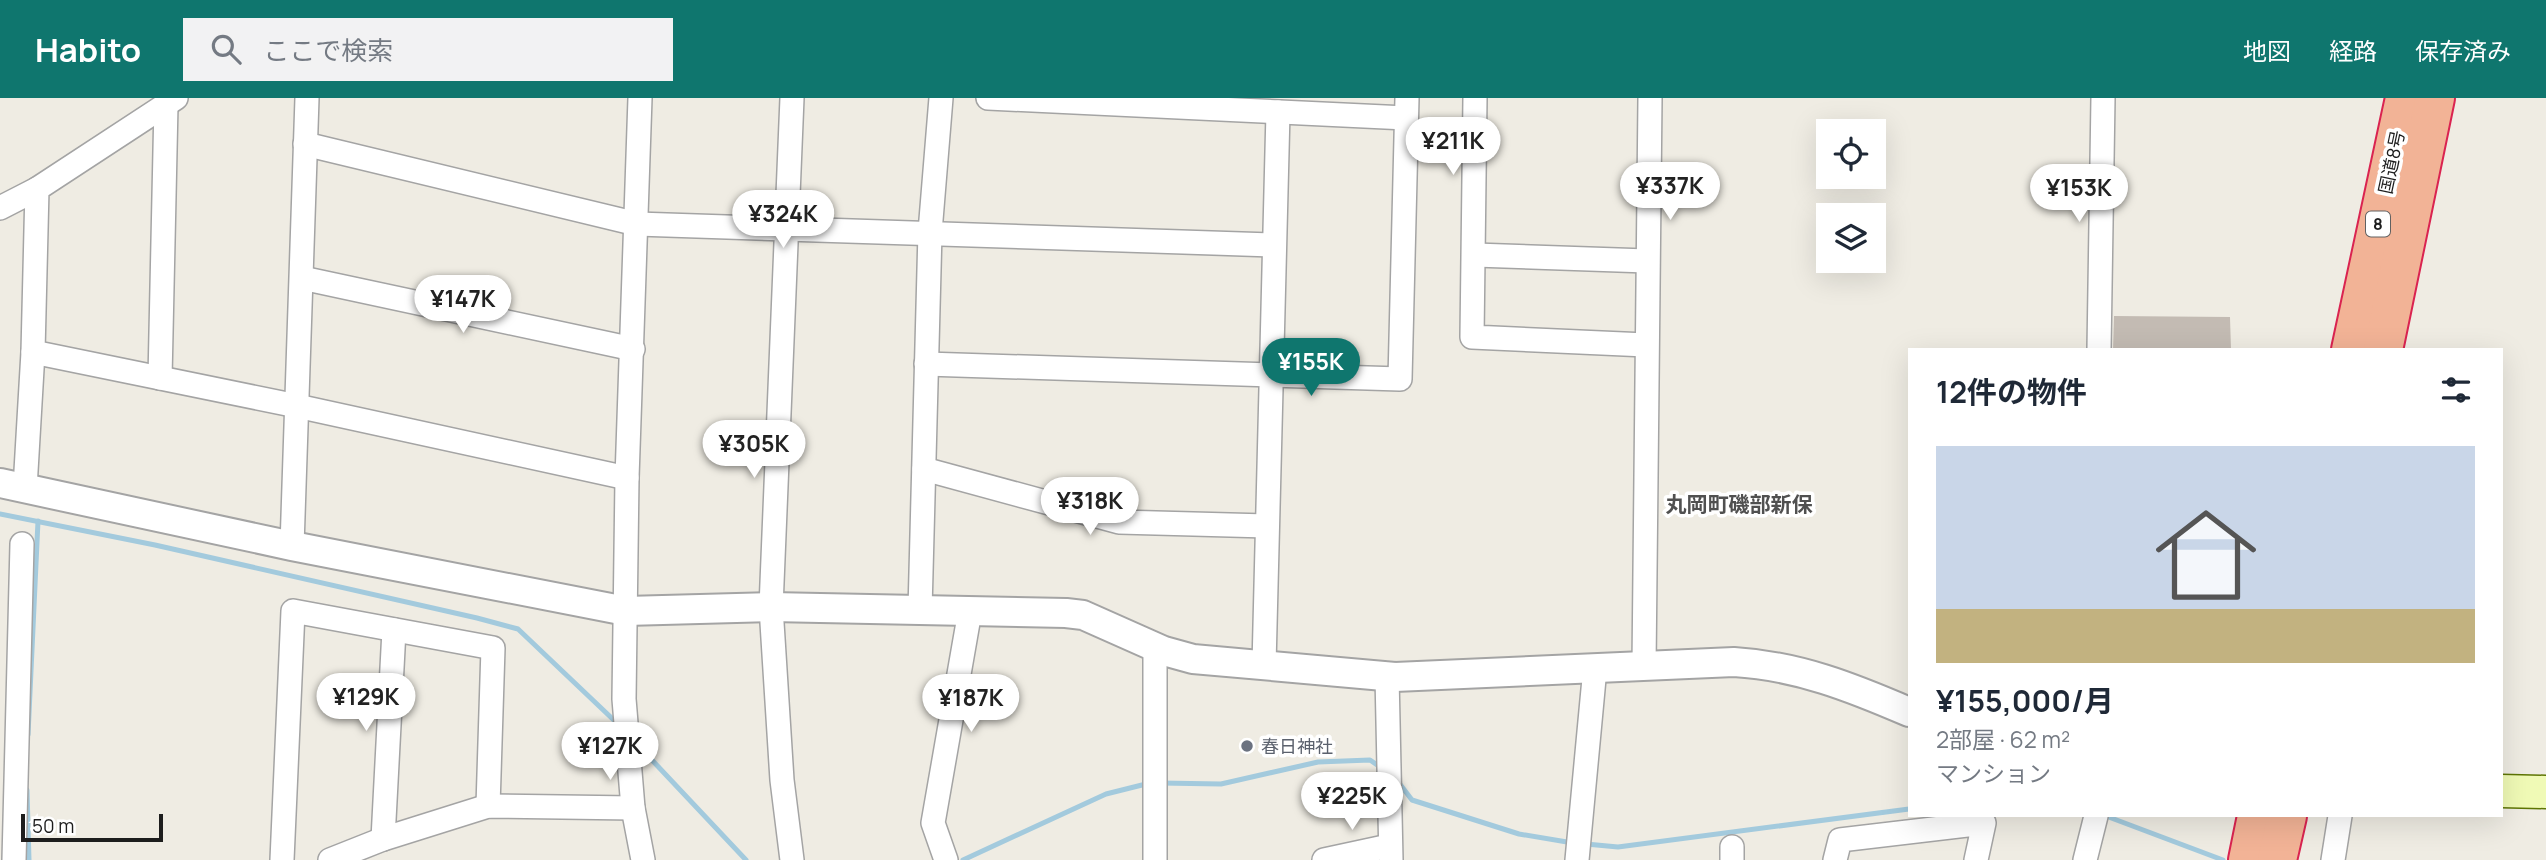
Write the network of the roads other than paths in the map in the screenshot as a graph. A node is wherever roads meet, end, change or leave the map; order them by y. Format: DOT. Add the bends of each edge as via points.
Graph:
graph roads {
  1 [pos="307,98"];
  2 [pos="640,98"];
  3 [pos="792,98"];
  4 [pos="941,98"];
  5 [pos="988,98"];
  6 [pos="1475,98"];
  7 [pos="1650,98"];
  8 [pos="2103,98"];
  9 [pos="2405,98"];
  10 [pos="2435,98"];
  11 [pos="1061,100"];
  12 [pos="171,102"];
  13 [pos="1406,108"];
  14 [pos="1278,111"];
  15 [pos="305,144"];
  16 [pos="37,189"];
  17 [pos="0,208"];
  18 [pos="637,224"];
  19 [pos="785,228"];
  20 [pos="930,232"];
  21 [pos="1274,245"];
  22 [pos="1475,255"];
  23 [pos="1647,261"];
  24 [pos="302,278"];
  25 [pos="1646,345"];
  26 [pos="2099,348"];
  27 [pos="2351,348"];
  28 [pos="2383,348"];
  29 [pos="632,349"];
  30 [pos="33,352"];
  31 [pos="926,364"];
  32 [pos="1271,375"];
  33 [pos="160,378"];
  34 [pos="297,405"];
  35 [pos="924,469"];
  36 [pos="627,478"];
  37 [pos="13,485"];
  38 [pos="1267,526"];
  39 [pos="22,544"];
  40 [pos="292,546"];
  41 [pos="771,607"];
  42 [pos="920,610"];
  43 [pos="626,611"];
  44 [pos="970,611"];
  45 [pos="394,630"];
  46 [pos="1155,647"];
  47 [pos="1264,665"];
  48 [pos="1644,666"];
  49 [pos="1595,668"];
  50 [pos="1387,676"];
  51 [pos="1908,712"];
  52 [pos="2503,791"];
  53 [pos="2546,792"];
  54 [pos="488,806"];
  55 [pos="633,808"];
  56 [pos="2096,817"];
  57 [pos="2286,817"];
  58 [pos="2340,817"];
  59 [pos="8,818"];
  60 [pos="383,839"];
  61 [pos="2262,848"];
  62 [pos="1390,853"];
  63 [pos="14,860"];
  64 [pos="282,860"];
  65 [pos="330,860"];
  66 [pos="643,860"];
  67 [pos="792,860"];
  68 [pos="946,860"];
  69 [pos="1155,860"];
  70 [pos="1324,860"];
  71 [pos="1577,860"];
  72 [pos="1835,860"];
  73 [pos="1976,860"];
  74 [pos="2085,860"];
  75 [pos="2333,860"];
  1 -- 15 [label="street"];
  2 -- 18 [label="street"];
  3 -- 19 [label="street"];
  4 -- 20 [label="street"];
  5 -- 11 [label="street"];
  6 -- 22 [label="street"];
  7 -- 23 [label="street"];
  8 -- 26 [label="street"];
  9 -- 27 [label="highway, 国道8号 / 8"];
  10 -- 28 [label="highway, 国道8号 / 8"];
  11 -- 14 [label="street"];
  12 -- 16 [label="street"];
  12 -- 33 [label="street"];
  13 -- 14 [label="street"];
  13 -- 32 [label="street" via="1401,379"];
  14 -- 21 [label="street"];
  15 -- 18 [label="street"];
  15 -- 24 [label="street"];
  16 -- 17 [label="street"];
  16 -- 30 [label="street"];
  18 -- 19 [label="street"];
  18 -- 29 [label="street"];
  19 -- 20 [label="street"];
  19 -- 41 [label="street"];
  20 -- 21 [label="street"];
  20 -- 31 [label="street"];
  21 -- 32 [label="street"];
  22 -- 23 [label="street"];
  22 -- 25 [label="street" via="1472,337"];
  23 -- 25 [label="street"];
  24 -- 29 [label="street"];
  24 -- 34 [label="street"];
  25 -- 48 [label="street"];
  29 -- 36 [label="street"];
  30 -- 33 [label="street"];
  30 -- 37 [label="street"];
  31 -- 32 [label="street"];
  31 -- 35 [label="street"];
  32 -- 38 [label="street"];
  33 -- 34 [label="street"];
  34 -- 36 [label="street"];
  34 -- 40 [label="street"];
  35 -- 38 [label="street" via="1119,522"];
  35 -- 42 [label="street"];
  36 -- 43 [label="street"];
  37 -- 40 [label="street"];
  38 -- 47 [label="street"];
  39 -- 59 [label="street"];
  40 -- 43 [label="street"];
  41 -- 42 [label="street"];
  41 -- 43 [label="street"];
  41 -- 67 [label="street"];
  42 -- 44 [label="street"];
  43 -- 55 [label="street" via="624,699"];
  44 -- 46 [label="street" via="1083,615"];
  44 -- 68 [label="street" via="933,823"];
  45 -- 54 [label="street" via="493,649"];
  45 -- 60 [label="street"];
  45 -- 64 [label="street" via="293,611"];
  46 -- 47 [label="street" via="1193,659"];
  46 -- 69 [label="street"];
  47 -- 50 [label="street"];
  48 -- 49 [label="street"];
  48 -- 51 [label="street" via="1768,664 1853,688"];
  49 -- 50 [label="street"];
  49 -- 71 [label="street"];
  50 -- 62 [label="street"];
  52 -- 53 [label="main road"];
  54 -- 55 [label="street"];
  54 -- 60 [label="street"];
  55 -- 66 [label="street"];
  56 -- 74 [label="street"];
  57 -- 61 [label="highway"];
  58 -- 75 [label="street"];
  59 -- 63 [label="street"];
  60 -- 65 [label="street"];
  62 -- 70 [label="street"];
  72 -- 73 [label="street" via="1840,840 1984,822"];
}
